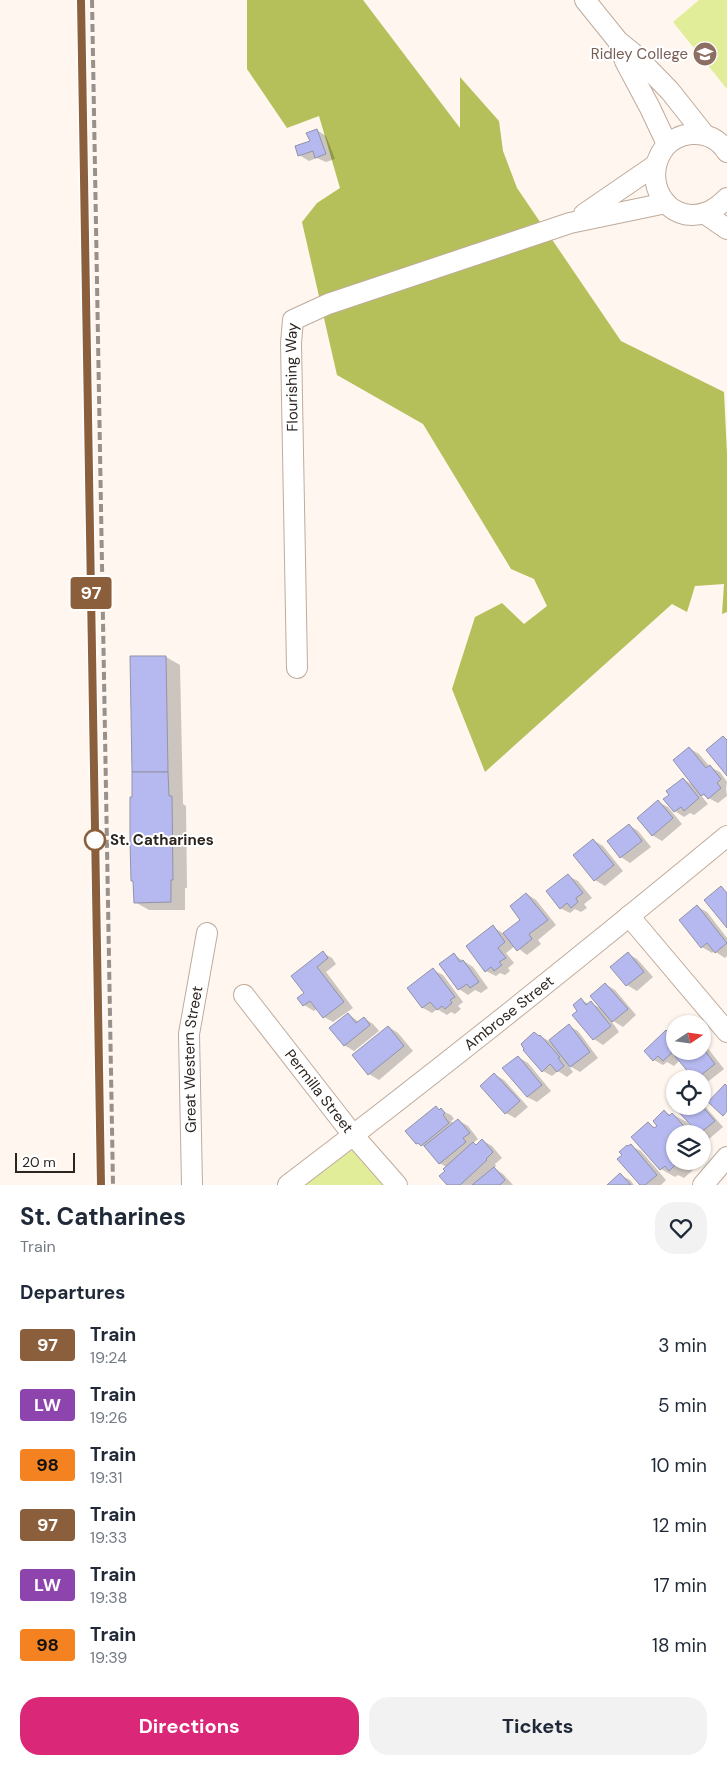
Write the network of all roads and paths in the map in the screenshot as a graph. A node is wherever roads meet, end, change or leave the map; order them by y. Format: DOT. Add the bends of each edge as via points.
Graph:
graph roads {
  1 [pos="584,0"];
  2 [pos="618,41"];
  3 [pos="704,134"];
  4 [pos="667,144"];
  5 [pos="727,152"];
  6 [pos="654,166"];
  7 [pos="727,198"];
  8 [pos="666,203"];
  9 [pos="704,213"];
  10 [pos="570,223"];
  11 [pos="727,229"];
  12 [pos="297,668"];
  13 [pos="727,836"];
  14 [pos="630,916"];
  15 [pos="207,933"];
  16 [pos="244,995"];
  17 [pos="727,1032"];
  18 [pos="353,1135"];
  19 [pos="727,1157"];
  20 [pos="192,1185"];
  21 [pos="288,1185"];
  22 [pos="398,1185"];
  23 [pos="703,1185"];
  1 -- 2 [label="street"];
  2 -- 3 [label="street" via="670,91"];
  2 -- 4 [label="street"];
  3 -- 4 [label="street" via="677,137"];
  3 -- 5 [label="street"];
  4 -- 6 [label="street"];
  6 -- 8 [label="street" via="654,179"];
  6 -- 10 [label="street, Flourishing Way"];
  7 -- 9 [label="street" via="717,208"];
  8 -- 9 [label="street" via="690,215"];
  8 -- 10 [label="street, Flourishing Way"];
  9 -- 11 [label="street"];
  10 -- 12 [label="street, Flourishing Way" via="328,304 294,320 291,343"];
  13 -- 14 [label="street, Ambrose Street"];
  14 -- 17 [label="street"];
  14 -- 18 [label="street, Ambrose Street"];
  15 -- 20 [label="street, Great Western Street" via="189,1034"];
  16 -- 18 [label="street, Permilla Street"];
  18 -- 21 [label="street, Ambrose Street"];
  18 -- 22 [label="street, Permilla Street"];
  19 -- 23 [label="street"];
}
